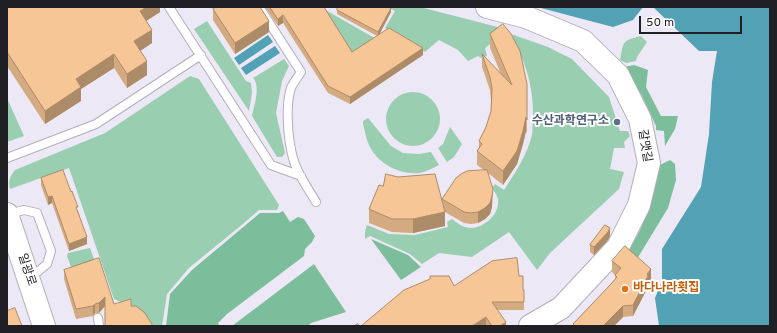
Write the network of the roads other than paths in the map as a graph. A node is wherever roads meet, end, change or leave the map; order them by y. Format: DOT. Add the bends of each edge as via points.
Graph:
graph roads {
  1 [pos="170,7"];
  2 [pos="259,7"];
  3 [pos="487,7"];
  4 [pos="201,56"];
  5 [pos="7,158"];
  6 [pos="301,176"];
  7 [pos="316,202"];
  8 [pos="7,214"];
  9 [pos="29,279"];
  10 [pos="44,326"];
  11 [pos="530,326"];
  1 -- 4 [label="lane"];
  2 -- 6 [label="lane" via="301,72 291,88 288,112 293,159"];
  3 -- 11 [label="street, 갈맷길" via="526,17 583,40 618,75 640,119 649,163 639,206 618,247 560,308"];
  4 -- 5 [label="lane" via="96,124"];
  4 -- 6 [label="lane" via="271,165"];
  6 -- 7 [label="lane"];
  8 -- 9 [label="street, 일광로"];
  8 -- 9 [label="lane" via="24,210 37,213 51,251 47,264"];
  9 -- 10 [label="street, 일광로"];
}
